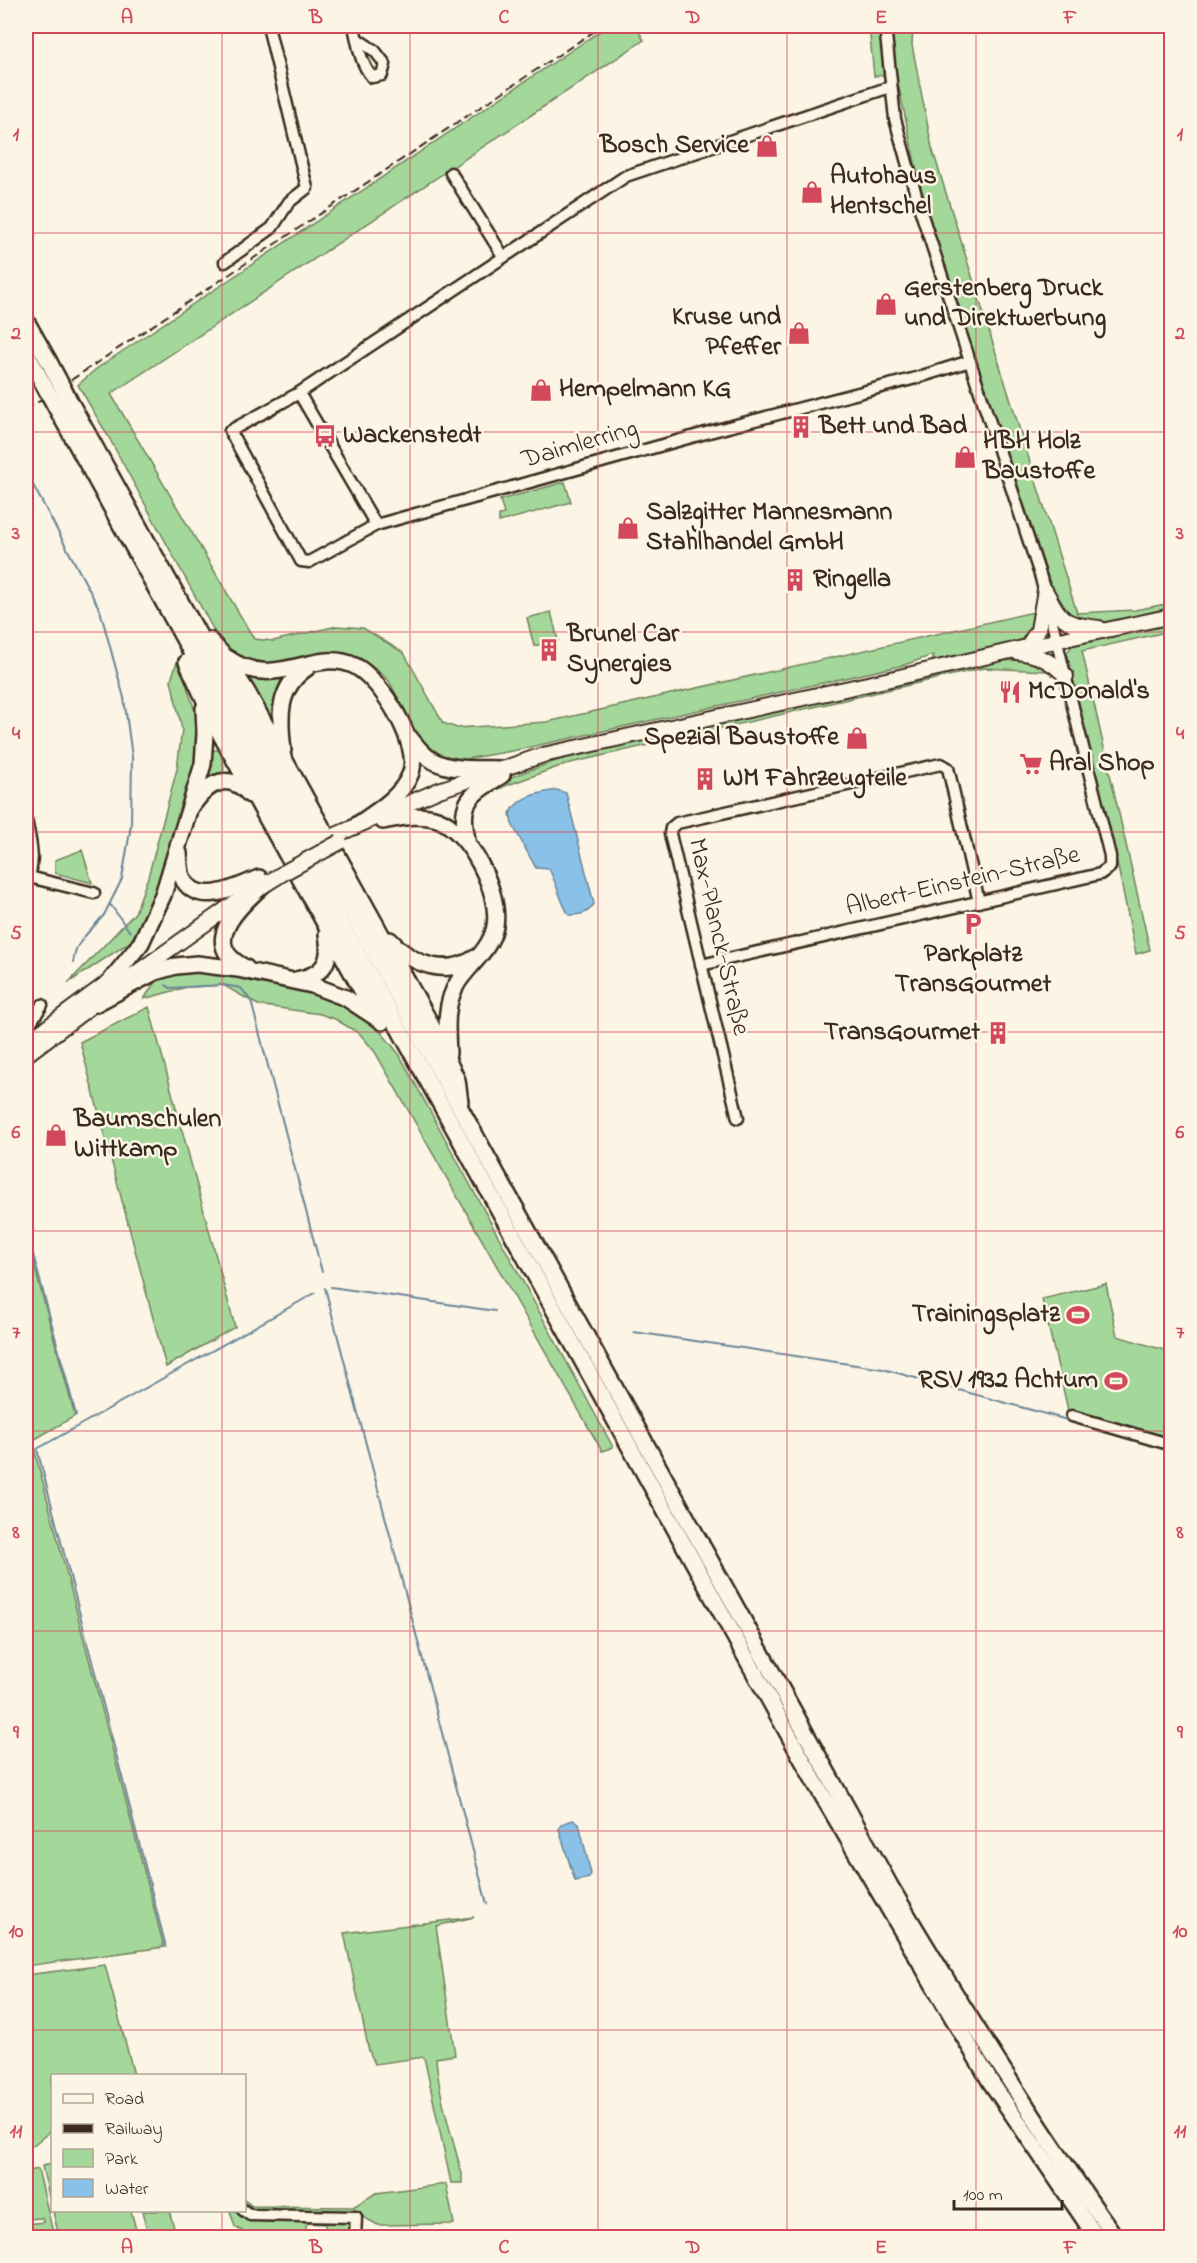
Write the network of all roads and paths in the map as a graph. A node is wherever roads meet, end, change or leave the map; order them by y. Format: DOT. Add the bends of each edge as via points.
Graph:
graph roads {
  1 [pos="268,26"];
  2 [pos="354,26"];
  3 [pos="885,26"];
  4 [pos="357,39"];
  5 [pos="890,87"];
  6 [pos="451,173"];
  7 [pos="503,256"];
  8 [pos="225,262"];
  9 [pos="26,321"];
  10 [pos="26,352"];
  11 [pos="969,361"];
  12 [pos="41,364"];
  13 [pos="299,393"];
  14 [pos="376,525"];
  15 [pos="1045,590"];
  16 [pos="1172,616"];
  17 [pos="187,628"];
  18 [pos="1110,630"];
  19 [pos="1057,640"];
  20 [pos="1027,646"];
  21 [pos="1008,651"];
  22 [pos="225,657"];
  23 [pos="314,663"];
  24 [pos="1066,676"];
  25 [pos="203,699"];
  26 [pos="407,735"];
  27 [pos="284,759"];
  28 [pos="501,772"];
  29 [pos="189,810"];
  30 [pos="262,810"];
  31 [pos="26,820"];
  32 [pos="383,821"];
  33 [pos="357,825"];
  34 [pos="338,838"];
  35 [pos="179,844"];
  36 [pos="468,845"];
  37 [pos="27,880"];
  38 [pos="262,881"];
  39 [pos="94,893"];
  40 [pos="979,902"];
  41 [pos="374,921"];
  42 [pos="325,923"];
  43 [pos="482,952"];
  44 [pos="702,964"];
  45 [pos="255,972"];
  46 [pos="111,980"];
  47 [pos="293,981"];
  48 [pos="95,1004"];
  49 [pos="42,1005"];
  50 [pos="382,1022"];
  51 [pos="26,1026"];
  52 [pos="26,1043"];
  53 [pos="26,1055"];
  54 [pos="417,1060"];
  55 [pos="448,1060"];
  56 [pos="461,1111"];
  57 [pos="738,1118"];
  58 [pos="1072,1416"];
  59 [pos="1172,1445"];
  60 [pos="245,2212"];
  61 [pos="355,2238"];
  62 [pos="1096,2238"];
  63 [pos="1116,2238"];
  1 -- 8 [label="street" via="307,188 289,202 272,228"];
  2 -- 4 [label="street"];
  3 -- 5 [label="street, Albert-Einstein-Straße"];
  5 -- 7 [label="street, Daimlerring" via="626,176"];
  5 -- 11 [label="street, Albert-Einstein-Straße" via="919,206"];
  6 -- 7 [label="street"];
  7 -- 13 [label="street, Daimlerring"];
  9 -- 12 [label="highway"];
  10 -- 12 [label="highway"];
  11 -- 14 [label="street, Daimlerring"];
  11 -- 15 [label="street, Albert-Einstein-Straße"];
  12 -- 17 [label="highway, bridge"];
  13 -- 14 [label="street"];
  13 -- 14 [label="street, Daimlerring" via="230,431 301,561 309,562"];
  15 -- 18 [label="main road" via="1062,618 1079,626"];
  15 -- 19 [label="street, Albert-Einstein-Straße"];
  15 -- 20 [label="main road" via="1038,630"];
  16 -- 18 [label="main road"];
  17 -- 22 [label="highway"];
  17 -- 25 [label="highway" via="185,657"];
  17 -- 54 [label="highway"];
  17 -- 56 [label="highway"];
  18 -- 19 [label="main road"];
  19 -- 20 [label="main road"];
  19 -- 24 [label="street, Albert-Einstein-Straße"];
  20 -- 21 [label="main road"];
  21 -- 24 [label="main road" via="1044,658"];
  21 -- 28 [label="main road" via="594,744"];
  22 -- 23 [label="highway" via="243,667 266,672"];
  22 -- 27 [label="highway"];
  23 -- 26 [label="highway" via="342,662 363,671 381,690"];
  23 -- 27 [label="highway" via="295,677 285,691 280,717"];
  24 -- 40 [label="street, Albert-Einstein-Straße" via="1110,867 1100,874"];
  25 -- 29 [label="highway" via="204,753"];
  25 -- 30 [label="highway"];
  26 -- 28 [label="highway" via="439,764"];
  26 -- 33 [label="highway" via="413,758 411,774 392,798"];
  27 -- 41 [label="highway"];
  28 -- 32 [label="main road"];
  28 -- 33 [label="main road" via="439,790"];
  28 -- 36 [label="highway" via="468,801 463,822"];
  29 -- 30 [label="highway" via="206,789 221,781 243,787"];
  29 -- 35 [label="highway"];
  30 -- 42 [label="highway"];
  31 -- 37 [label="street" via="32,857"];
  32 -- 34 [label="main road"];
  32 -- 36 [label="highway" via="420,816 436,819 448,824"];
  33 -- 34 [label="main road"];
  34 -- 38 [label="main road, bridge"];
  35 -- 38 [label="highway" via="184,881 200,892 215,893"];
  35 -- 46 [label="highway" via="148,930"];
  36 -- 43 [label="highway" via="491,889 496,913 493,935"];
  37 -- 39 [label="street"];
  38 -- 45 [label="highway" via="234,912 225,930 232,958"];
  38 -- 46 [label="main road" via="184,927"];
  38 -- 48 [label="main road"];
  40 -- 44 [label="street, Albert-Einstein-Straße"];
  40 -- 44 [label="street, Max-Planck-Straße" via="948,768 941,764 677,823 670,834"];
  41 -- 43 [label="highway" via="404,954 430,966 458,966"];
  41 -- 55 [label="highway"];
  42 -- 47 [label="highway" via="329,947 324,966 309,978"];
  42 -- 50 [label="highway"];
  43 -- 55 [label="highway" via="452,995 447,1026"];
  44 -- 57 [label="street, Max-Planck-Straße"];
  45 -- 47 [label="highway"];
  45 -- 48 [label="highway" via="218,965 176,966 155,972"];
  46 -- 52 [label="main road"];
  47 -- 50 [label="highway" via="346,998"];
  48 -- 53 [label="main road"];
  49 -- 51 [label="street"];
  50 -- 54 [label="highway"];
  54 -- 62 [label="highway" via="874,1886 990,2081"];
  55 -- 56 [label="highway" via="457,1080"];
  56 -- 63 [label="highway" via="890,1886 1020,2098"];
  58 -- 59 [label="street"];
  60 -- 61 [label="street" via="356,2217"];
}
